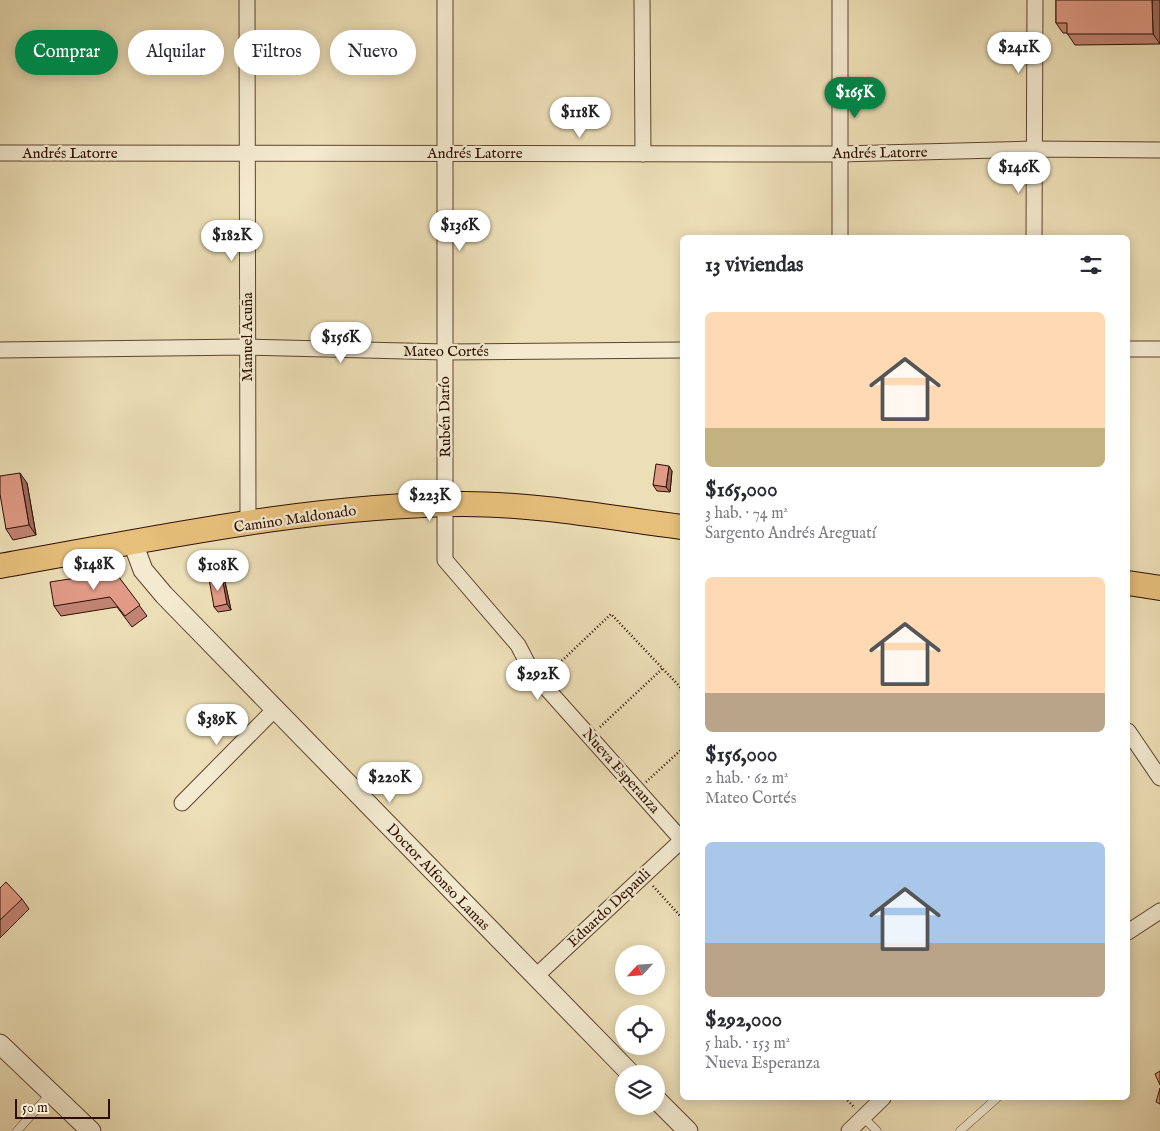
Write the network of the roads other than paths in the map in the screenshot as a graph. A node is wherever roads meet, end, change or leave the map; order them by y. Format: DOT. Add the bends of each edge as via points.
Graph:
graph roads {
  1 [pos="247,0"];
  2 [pos="444,0"];
  3 [pos="642,0"];
  4 [pos="840,0"];
  5 [pos="1036,0"];
  6 [pos="1033,149"];
  7 [pos="1160,150"];
  8 [pos="0,153"];
  9 [pos="445,153"];
  10 [pos="247,154"];
  11 [pos="643,154"];
  12 [pos="840,154"];
  13 [pos="840,235"];
  14 [pos="1034,235"];
  15 [pos="247,347"];
  16 [pos="1130,349"];
  17 [pos="1160,349"];
  18 [pos="0,350"];
  19 [pos="680,350"];
  20 [pos="445,352"];
  21 [pos="446,505"];
  22 [pos="248,524"];
  23 [pos="680,527"];
  24 [pos="133,543"];
  25 [pos="0,566"];
  26 [pos="1130,583"];
  27 [pos="1160,588"];
  28 [pos="274,710"];
  29 [pos="1130,734"];
  30 [pos="1160,778"];
  31 [pos="182,803"];
  32 [pos="680,838"];
  33 [pos="680,842"];
  34 [pos="1160,910"];
  35 [pos="1130,931"];
  36 [pos="535,977"];
  37 [pos="0,1044"];
  38 [pos="622,1065"];
  39 [pos="51,1093"];
  40 [pos="881,1100"];
  41 [pos="995,1100"];
  42 [pos="665,1108"];
  43 [pos="863,1117"];
  44 [pos="17,1131"];
  45 [pos="91,1131"];
  46 [pos="688,1131"];
  47 [pos="849,1131"];
  48 [pos="877,1131"];
  49 [pos="960,1131"];
  1 -- 10 [label="street, Manuel Acuña"];
  2 -- 9 [label="street, Rubén Darío"];
  3 -- 11 [label="street"];
  4 -- 12 [label="street"];
  5 -- 6 [label="street"];
  6 -- 7 [label="street, Andrés Latorre"];
  6 -- 12 [label="street, Andrés Latorre"];
  6 -- 14 [label="street"];
  8 -- 10 [label="street, Andrés Latorre"];
  9 -- 10 [label="street, Andrés Latorre"];
  9 -- 11 [label="street, Andrés Latorre"];
  9 -- 20 [label="street, Rubén Darío"];
  10 -- 15 [label="street, Manuel Acuña"];
  11 -- 12 [label="street, Andrés Latorre"];
  12 -- 13 [label="street"];
  15 -- 18 [label="street, Mateo Cortés"];
  15 -- 20 [label="street, Mateo Cortés"];
  15 -- 22 [label="street, Manuel Acuña"];
  16 -- 17 [label="street"];
  19 -- 20 [label="street, Mateo Cortés"];
  20 -- 21 [label="street, Rubén Darío"];
  21 -- 22 [label="main road, Camino Maldonado" via="352,510"];
  21 -- 23 [label="main road, Camino Maldonado" via="522,507"];
  21 -- 32 [label="street, Nueva Esperanza" via="444,554 448,565 518,645 540,682"];
  22 -- 24 [label="main road, Camino Maldonado"];
  24 -- 25 [label="main road, Camino Maldonado"];
  24 -- 28 [label="street, Doctor Alfonso Lamas" via="143,570 164,595"];
  26 -- 27 [label="main road"];
  28 -- 31 [label="street"];
  28 -- 36 [label="street, Doctor Alfonso Lamas"];
  29 -- 30 [label="street"];
  33 -- 36 [label="street, Eduardo Depauli"];
  34 -- 35 [label="street"];
  36 -- 38 [label="street, Doctor Alfonso Lamas"];
  37 -- 39 [label="street"];
  39 -- 44 [label="lane"];
  39 -- 45 [label="street"];
  40 -- 43 [label="street"];
  41 -- 49 [label="lane"];
  42 -- 46 [label="street"];
  43 -- 47 [label="street"];
  43 -- 48 [label="lane"];
}
